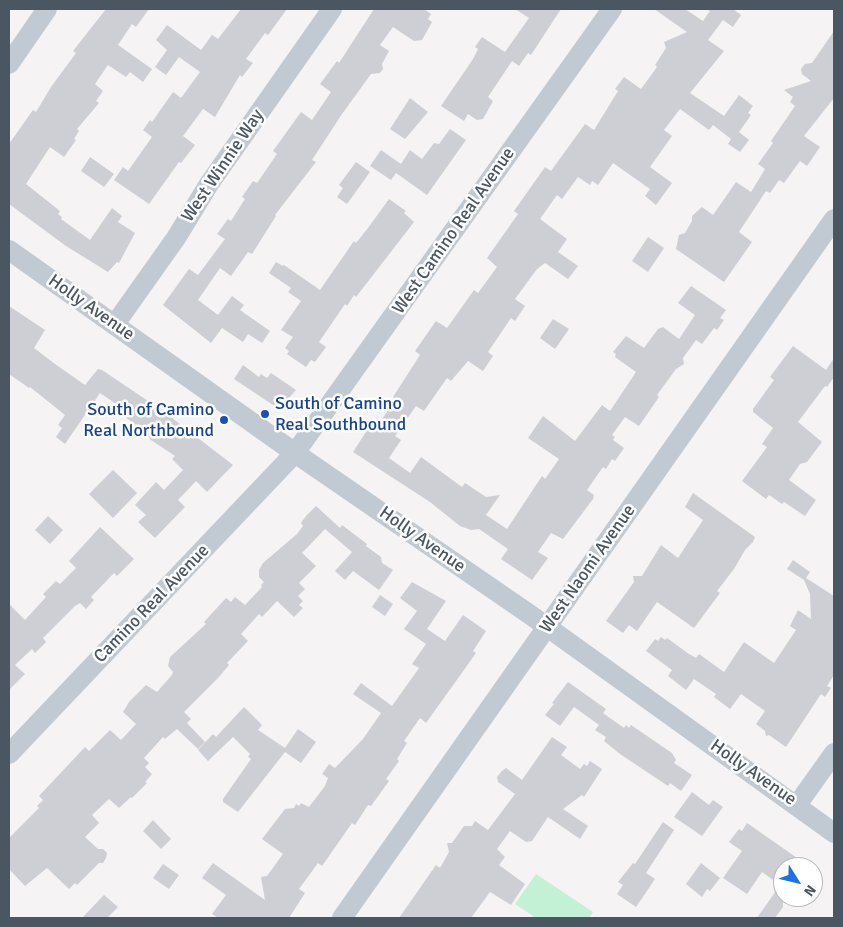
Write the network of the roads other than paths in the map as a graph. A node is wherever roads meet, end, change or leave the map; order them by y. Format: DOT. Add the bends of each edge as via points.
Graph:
graph roads {
  1 [pos="47,9"];
  2 [pos="332,9"];
  3 [pos="612,9"];
  4 [pos="9,64"];
  5 [pos="834,219"];
  6 [pos="9,250"];
  7 [pos="115,324"];
  8 [pos="295,453"];
  9 [pos="548,627"];
  10 [pos="834,752"];
  11 [pos="9,754"];
  12 [pos="798,805"];
  13 [pos="834,832"];
  14 [pos="342,918"];
  1 -- 4 [label="street"];
  2 -- 7 [label="street, West Winnie Way"];
  3 -- 8 [label="street, West Camino Real Avenue"];
  5 -- 9 [label="street, West Naomi Avenue"];
  6 -- 7 [label="street, Holly Avenue"];
  7 -- 8 [label="street, Holly Avenue"];
  8 -- 9 [label="street, Holly Avenue"];
  8 -- 11 [label="street, Camino Real Avenue"];
  9 -- 12 [label="street, Holly Avenue"];
  9 -- 14 [label="street, West Naomi Avenue"];
  10 -- 12 [label="street"];
  12 -- 13 [label="street, Holly Avenue"];
}
